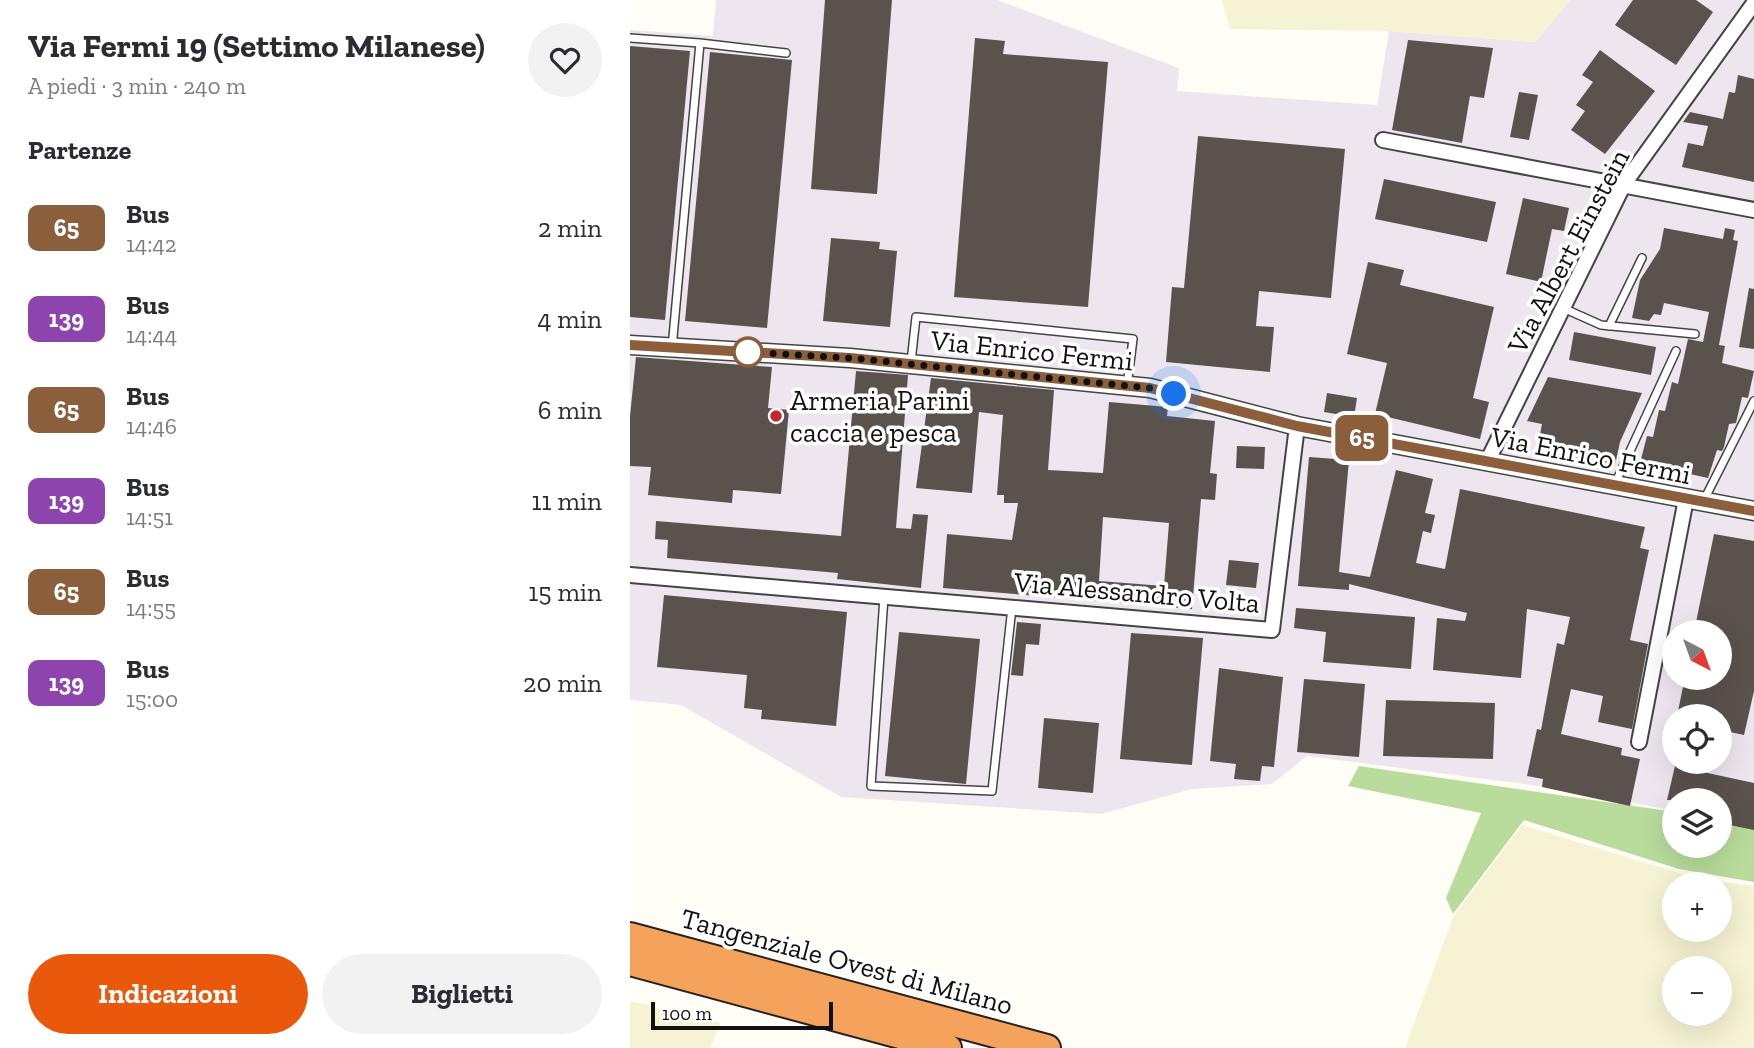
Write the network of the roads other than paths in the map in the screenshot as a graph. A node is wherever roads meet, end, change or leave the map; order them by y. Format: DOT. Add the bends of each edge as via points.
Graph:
graph roads {
  1 [pos="1754,3"];
  2 [pos="630,38"];
  3 [pos="700,43"];
  4 [pos="786,53"];
  5 [pos="1384,140"];
  6 [pos="1624,184"];
  7 [pos="1754,210"];
  8 [pos="1642,258"];
  9 [pos="1563,308"];
  10 [pos="1609,326"];
  11 [pos="1695,334"];
  12 [pos="630,345"];
  13 [pos="672,348"];
  14 [pos="1676,351"];
  15 [pos="911,365"];
  16 [pos="1127,386"];
  17 [pos="1754,401"];
  18 [pos="1297,426"];
  19 [pos="1487,462"];
  20 [pos="1614,486"];
  21 [pos="1694,501"];
  22 [pos="1754,511"];
  23 [pos="630,575"];
  24 [pos="882,594"];
  25 [pos="1012,606"];
  26 [pos="1639,741"];
  27 [pos="630,936"];
  28 [pos="630,962"];
  29 [pos="948,1048"];
  30 [pos="1047,1048"];
  1 -- 6 [label="street, Via Albert Einstein"];
  2 -- 3 [label="lane"];
  3 -- 4 [label="lane"];
  3 -- 13 [label="lane"];
  5 -- 6 [label="street"];
  6 -- 7 [label="street"];
  6 -- 9 [label="street, Via Albert Einstein"];
  8 -- 10 [label="lane"];
  9 -- 10 [label="lane"];
  9 -- 19 [label="street, Via Albert Einstein"];
  10 -- 11 [label="lane"];
  12 -- 13 [label="street, Via Enrico Fermi"];
  13 -- 15 [label="street, Via Enrico Fermi"];
  14 -- 20 [label="lane"];
  15 -- 16 [label="street, Via Enrico Fermi"];
  15 -- 16 [label="lane" via="916,317 1133,339"];
  16 -- 18 [label="street, Via Enrico Fermi"];
  17 -- 21 [label="lane"];
  18 -- 19 [label="street, Via Enrico Fermi"];
  18 -- 25 [label="street, Via Alessandro Volta" via="1272,630"];
  19 -- 20 [label="street, Via Enrico Fermi"];
  20 -- 21 [label="street, Via Enrico Fermi"];
  21 -- 22 [label="street, Via Enrico Fermi"];
  21 -- 26 [label="street"];
  23 -- 24 [label="street, Via Alessandro Volta"];
  24 -- 25 [label="street, Via Alessandro Volta"];
  24 -- 25 [label="lane" via="872,786 992,791"];
  27 -- 30 [label="highway, Tangenziale Ovest di Milano"];
  28 -- 29 [label="highway, Tangenziale Ovest di Milano"];
}
